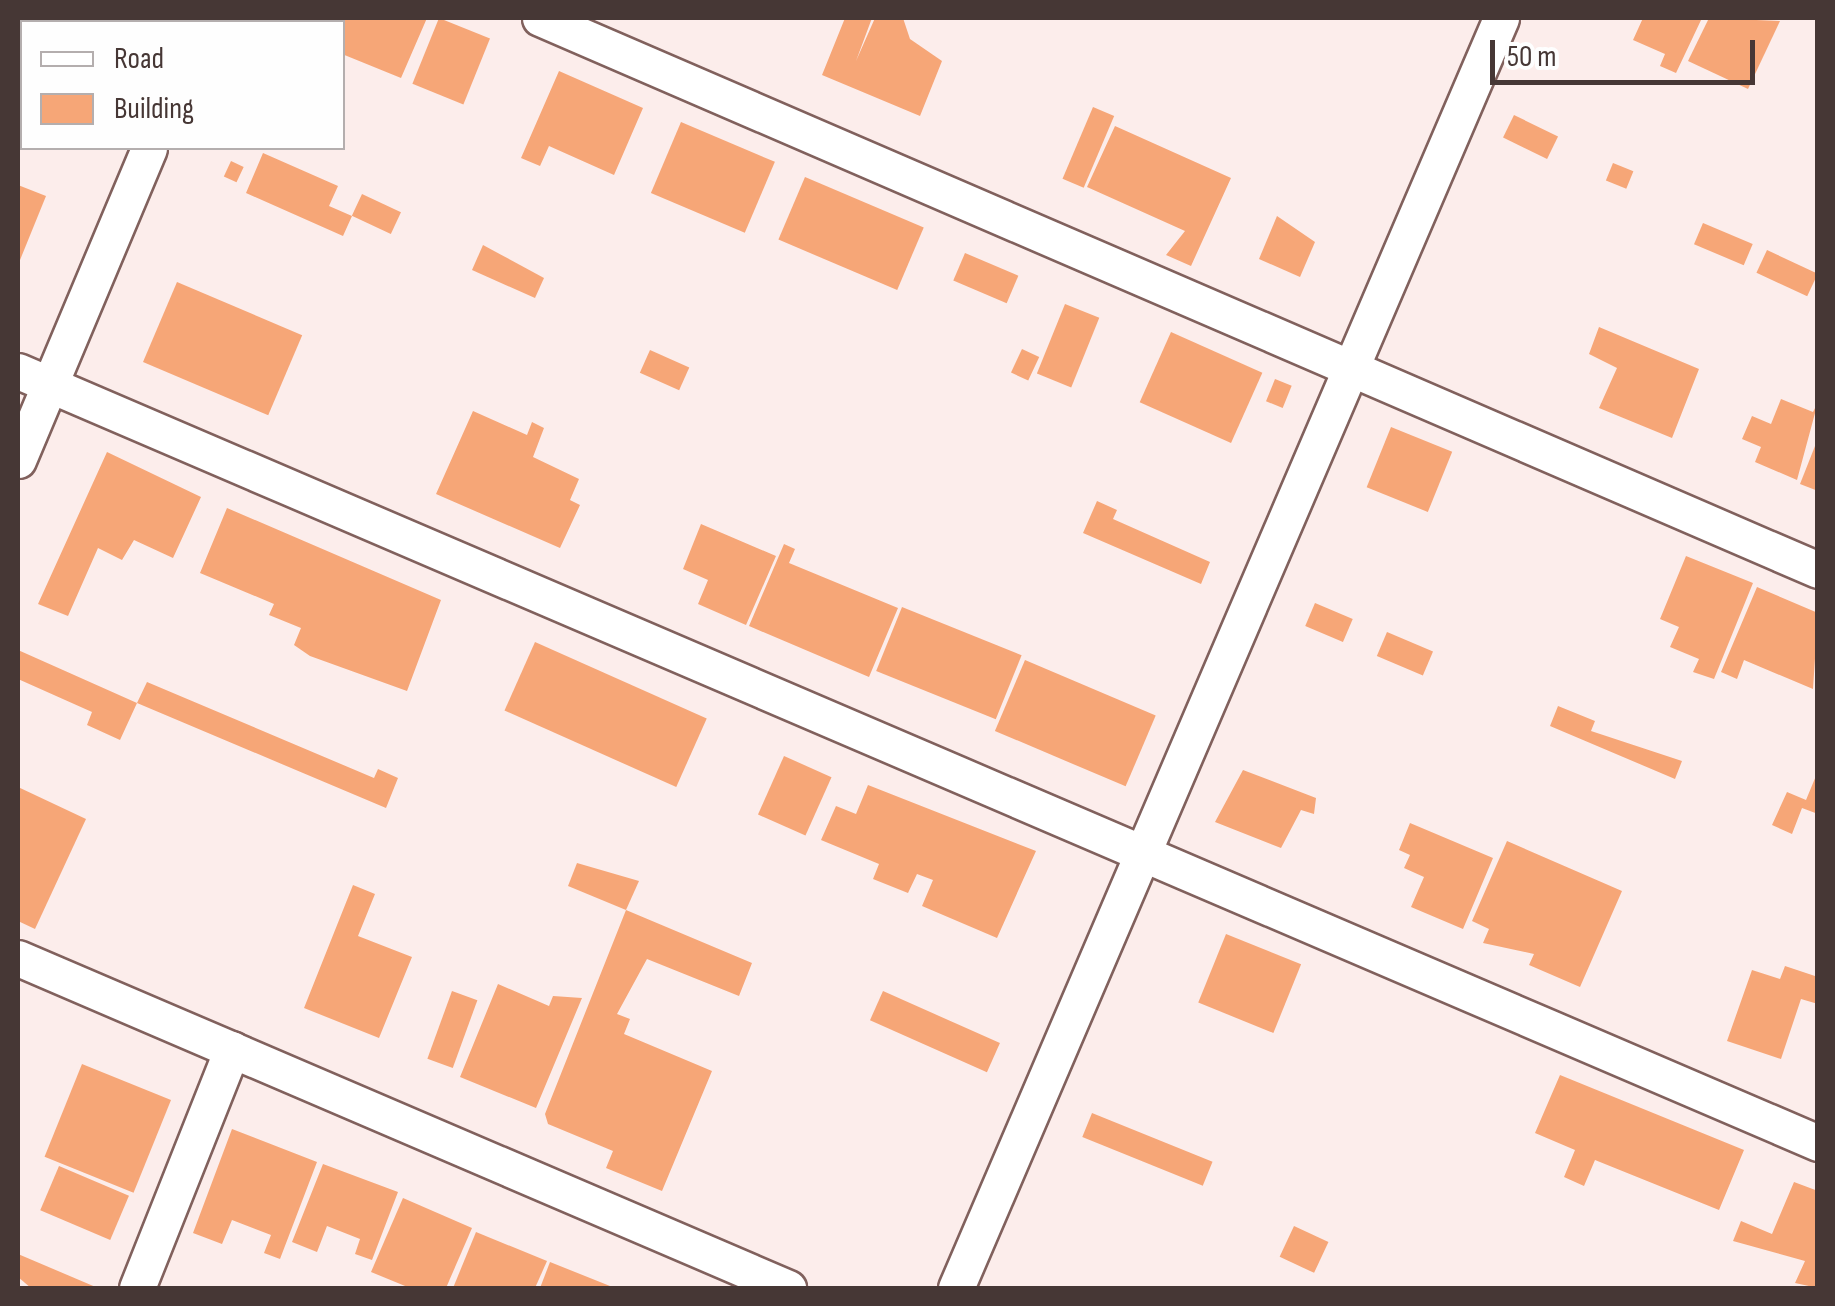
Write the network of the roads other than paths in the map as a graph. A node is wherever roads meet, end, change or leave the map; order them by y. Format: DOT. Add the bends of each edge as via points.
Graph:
graph roads {
  1 [pos="540,18"];
  2 [pos="1501,18"];
  3 [pos="148,150"];
  4 [pos="1350,370"];
  5 [pos="33,378"];
  6 [pos="18,460"];
  7 [pos="1818,570"];
  8 [pos="1139,854"];
  9 [pos="18,958"];
  10 [pos="232,1049"];
  11 [pos="1818,1143"];
  12 [pos="137,1288"];
  13 [pos="788,1288"];
  14 [pos="956,1288"];
  1 -- 4 [label="street"];
  2 -- 4 [label="street"];
  3 -- 5 [label="street"];
  4 -- 7 [label="street"];
  4 -- 8 [label="street"];
  5 -- 6 [label="street"];
  5 -- 8 [label="street"];
  8 -- 11 [label="street"];
  8 -- 14 [label="street"];
  9 -- 10 [label="street"];
  10 -- 12 [label="street"];
  10 -- 13 [label="street"];
}
